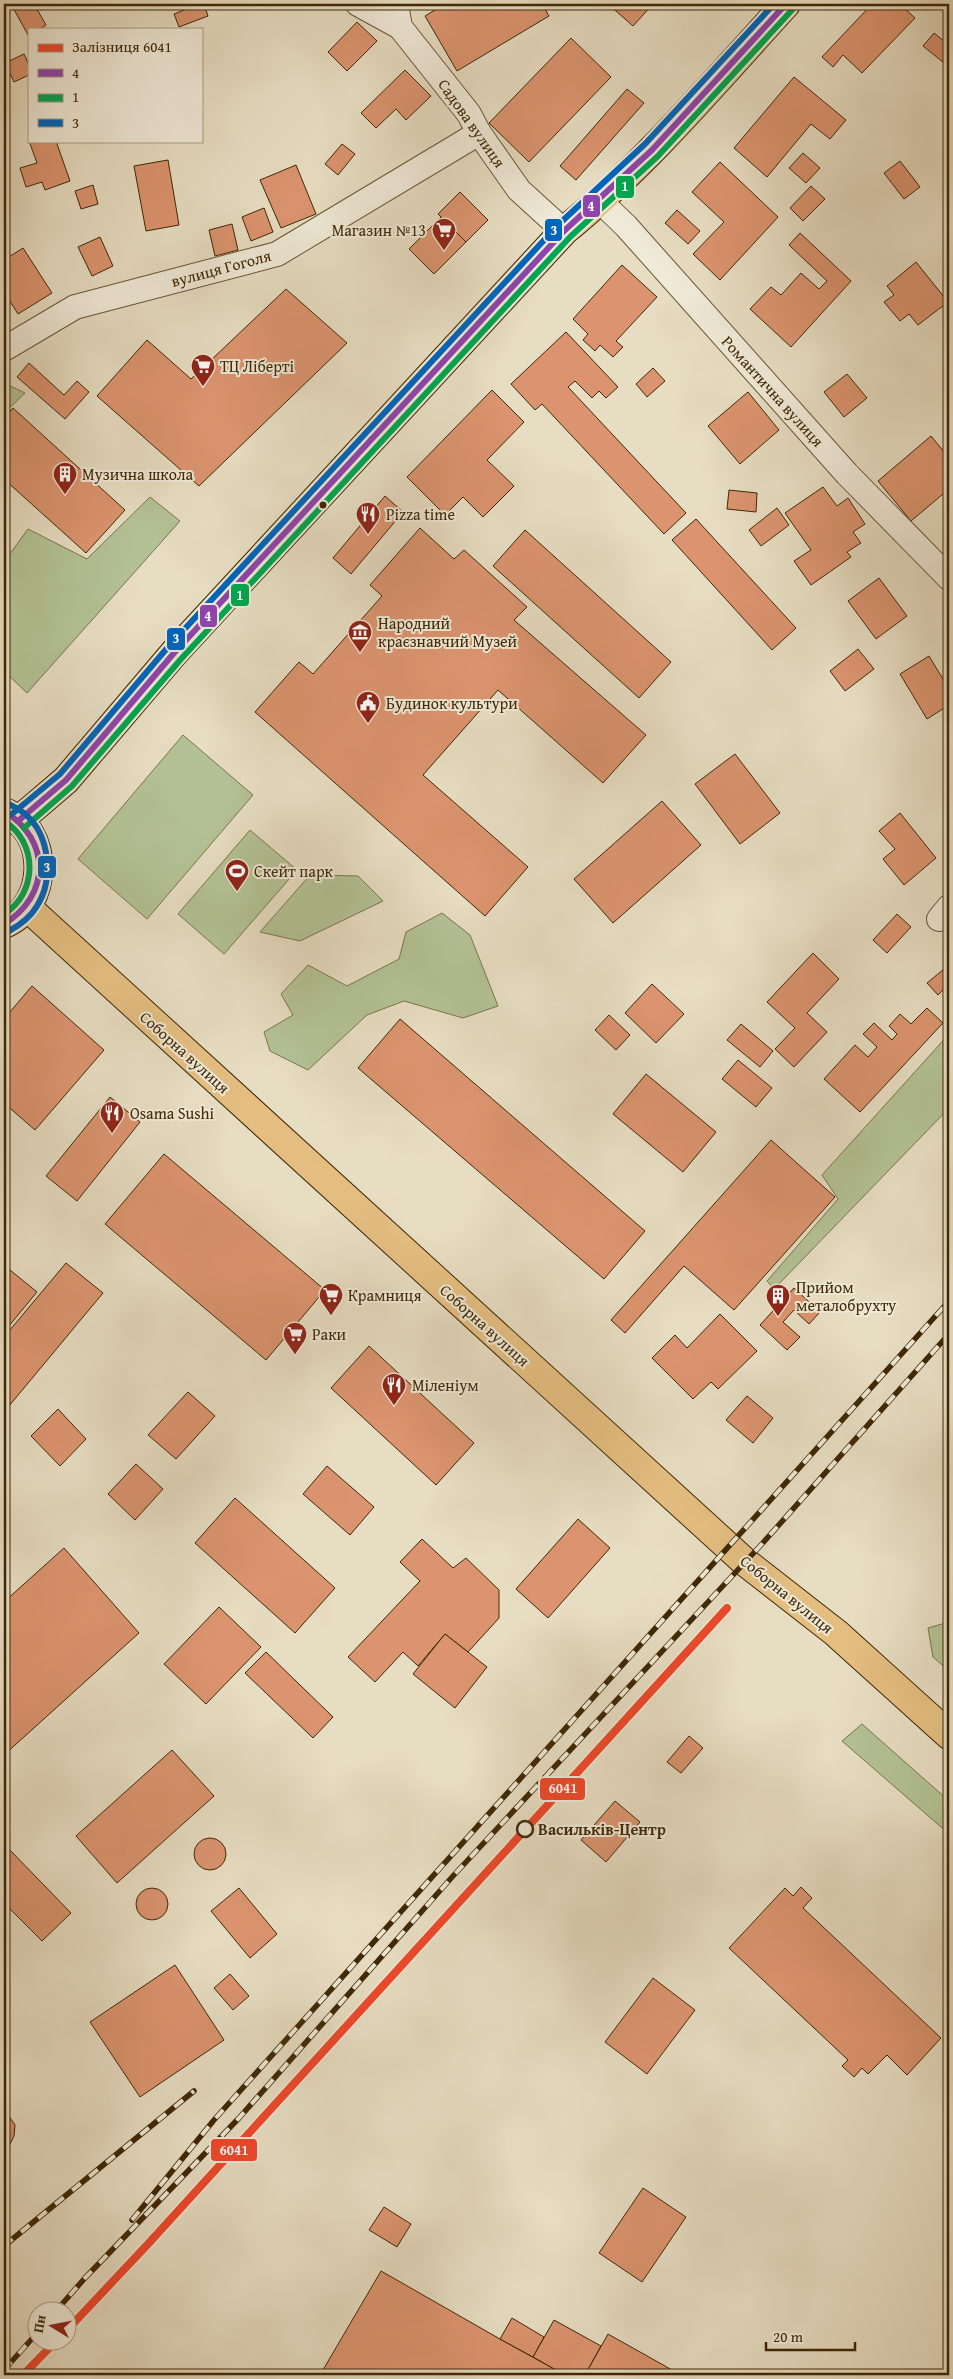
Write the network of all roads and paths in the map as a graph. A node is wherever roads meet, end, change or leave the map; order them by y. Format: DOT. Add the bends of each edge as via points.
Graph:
graph roads {
  1 [pos="358,4"];
  2 [pos="396,4"];
  3 [pos="786,4"];
  4 [pos="400,27"];
  5 [pos="479,133"];
  6 [pos="600,201"];
  7 [pos="564,231"];
  8 [pos="4,349"];
  9 [pos="949,578"];
  10 [pos="11,816"];
  11 [pos="27,907"];
  12 [pos="4,924"];
  13 [pos="949,1734"];
  1 -- 4 [label="street"];
  2 -- 4 [label="street, Садова вулиця"];
  3 -- 6 [label="main road" via="679,121"];
  4 -- 5 [label="street, Садова вулиця" via="469,114"];
  5 -- 7 [label="street, Садова вулиця" via="519,190"];
  5 -- 8 [label="street, вулиця Гоголя" via="277,254 75,307"];
  6 -- 7 [label="main road"];
  6 -- 9 [label="street, Романтична вулиця" via="626,226 847,474"];
  7 -- 10 [label="main road" via="174,653 66,780"];
  10 -- 11 [label="main road" via="24,826 36,845 40,866 36,888"];
  11 -- 12 [label="main road"];
  11 -- 13 [label="main road, Соборна вулиця" via="745,1562 836,1634"];
}
